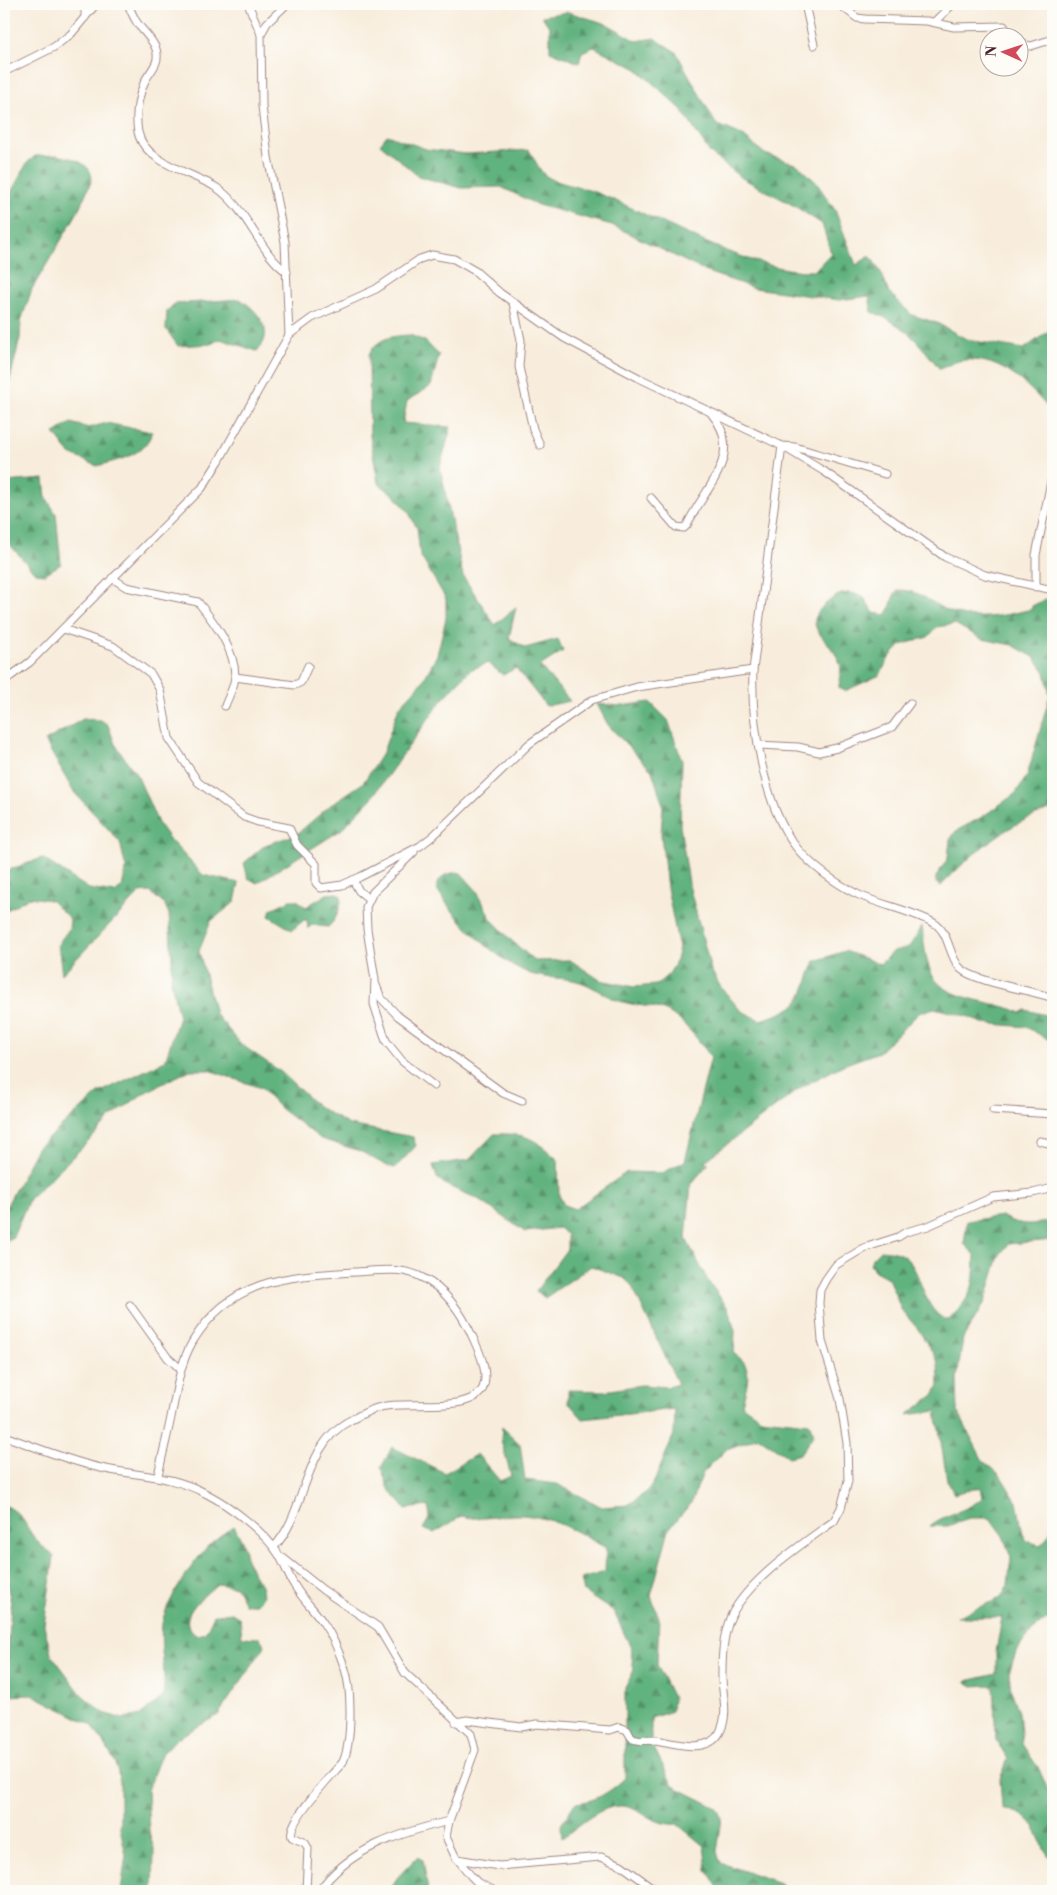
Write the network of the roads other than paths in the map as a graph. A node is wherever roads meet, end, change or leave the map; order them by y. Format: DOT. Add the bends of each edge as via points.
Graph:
graph roads {
  1 [pos="85,4"];
  2 [pos="96,4"];
  3 [pos="128,4"];
  4 [pos="248,4"];
  5 [pos="287,4"];
  6 [pos="805,4"];
  7 [pos="839,4"];
  8 [pos="953,4"];
  9 [pos="85,16"];
  10 [pos="934,22"];
  11 [pos="1005,28"];
  12 [pos="261,34"];
  13 [pos="1053,39"];
  14 [pos="814,45"];
  15 [pos="1030,46"];
  16 [pos="4,72"];
  17 [pos="287,272"];
  18 [pos="513,303"];
  19 [pos="289,335"];
  20 [pos="709,411"];
  21 [pos="540,445"];
  22 [pos="782,446"];
  23 [pos="1053,472"];
  24 [pos="885,474"];
  25 [pos="651,498"];
  26 [pos="112,578"];
  27 [pos="1036,587"];
  28 [pos="1053,590"];
  29 [pos="63,629"];
  30 [pos="308,666"];
  31 [pos="753,670"];
  32 [pos="235,677"];
  33 [pos="4,681"];
  34 [pos="910,703"];
  35 [pos="225,706"];
  36 [pos="758,745"];
  37 [pos="420,846"];
  38 [pos="353,880"];
  39 [pos="369,899"];
  40 [pos="375,980"];
  41 [pos="1053,998"];
  42 [pos="434,1086"];
  43 [pos="522,1101"];
  44 [pos="993,1110"];
  45 [pos="1053,1114"];
  46 [pos="1040,1141"];
  47 [pos="1053,1144"];
  48 [pos="1053,1188"];
  49 [pos="130,1305"];
  50 [pos="181,1369"];
  51 [pos="4,1436"];
  52 [pos="158,1476"];
  53 [pos="274,1547"];
  54 [pos="279,1554"];
  55 [pos="456,1722"];
  56 [pos="448,1821"];
  57 [pos="457,1859"];
  58 [pos="306,1891"];
  59 [pos="320,1891"];
  60 [pos="495,1891"];
  61 [pos="657,1891"];
  1 -- 9 [label="street"];
  2 -- 9 [label="street"];
  3 -- 17 [label="street" via="156,50 153,72 145,80 140,94 137,113 139,134 148,148 162,160 231,198 276,263"];
  4 -- 12 [label="street"];
  5 -- 12 [label="street" via="267,23"];
  6 -- 14 [label="street"];
  7 -- 10 [label="street" via="865,20"];
  8 -- 10 [label="street"];
  9 -- 16 [label="street" via="71,34 54,47"];
  10 -- 11 [label="street" via="954,27"];
  12 -- 17 [label="street" via="262,106"];
  13 -- 15 [label="street"];
  17 -- 19 [label="street"];
  18 -- 19 [label="street" via="475,271 454,259 432,256 406,267 376,289 312,318"];
  18 -- 20 [label="street" via="564,338"];
  18 -- 21 [label="street" via="521,340 519,367"];
  19 -- 26 [label="street" via="211,476"];
  20 -- 22 [label="street"];
  20 -- 25 [label="street" via="722,431 726,451 714,480 688,525 676,528"];
  22 -- 24 [label="street" via="804,449"];
  22 -- 27 [label="street" via="825,472 945,557 985,575"];
  22 -- 31 [label="street"];
  23 -- 27 [label="street" via="1036,555"];
  26 -- 29 [label="street"];
  26 -- 32 [label="street" via="126,587 198,602 217,627 228,650"];
  27 -- 28 [label="street"];
  29 -- 33 [label="street" via="30,662"];
  29 -- 38 [label="street" via="113,646 151,674 160,690 169,738 198,782 244,817 289,828 298,845 316,864 316,882 321,888"];
  30 -- 32 [label="street" via="301,682 295,686"];
  31 -- 36 [label="street" via="753,718"];
  31 -- 37 [label="street" via="637,687 592,700 528,744"];
  32 -- 35 [label="street"];
  34 -- 36 [label="street" via="892,727 837,748 819,752 798,747"];
  36 -- 41 [label="street" via="781,825 797,848 820,869 860,895 938,926 960,968 972,977"];
  37 -- 38 [label="street"];
  37 -- 39 [label="street"];
  38 -- 39 [label="street"];
  39 -- 40 [label="street" via="367,929"];
  40 -- 42 [label="street" via="374,1004 386,1041 402,1061"];
  40 -- 43 [label="street" via="381,998 398,1016 503,1093"];
  44 -- 45 [label="street"];
  46 -- 47 [label="street"];
  48 -- 55 [label="street" via="992,1197 928,1226 864,1248 836,1265 826,1279 820,1290 822,1342 844,1422 846,1493 834,1521 783,1558 752,1589 730,1618 721,1674 725,1715 720,1733 714,1739 686,1746 658,1740 635,1740 627,1730 619,1727 610,1730 537,1724 521,1727 467,1720"];
  49 -- 50 [label="street" via="168,1358"];
  50 -- 52 [label="street"];
  50 -- 53 [label="street" via="192,1342 220,1308 247,1289 276,1279 392,1270 408,1272 443,1292 462,1314 483,1367 482,1389 471,1399 458,1403 382,1406 336,1429 324,1442 286,1530"];
  51 -- 52 [label="street" via="83,1464"];
  52 -- 53 [label="street" via="174,1479 207,1494 246,1521"];
  53 -- 54 [label="street"];
  54 -- 55 [label="street" via="323,1590 378,1627 399,1666"];
  54 -- 58 [label="street" via="296,1587 331,1637 345,1668 348,1692 347,1754 297,1817 291,1830 292,1838 305,1843 308,1848"];
  55 -- 56 [label="street" via="471,1734 475,1750"];
  56 -- 57 [label="street" via="446,1837"];
  56 -- 59 [label="street" via="356,1854"];
  57 -- 60 [label="street" via="478,1883"];
  57 -- 61 [label="street" via="500,1866 601,1857 621,1865"];
}
